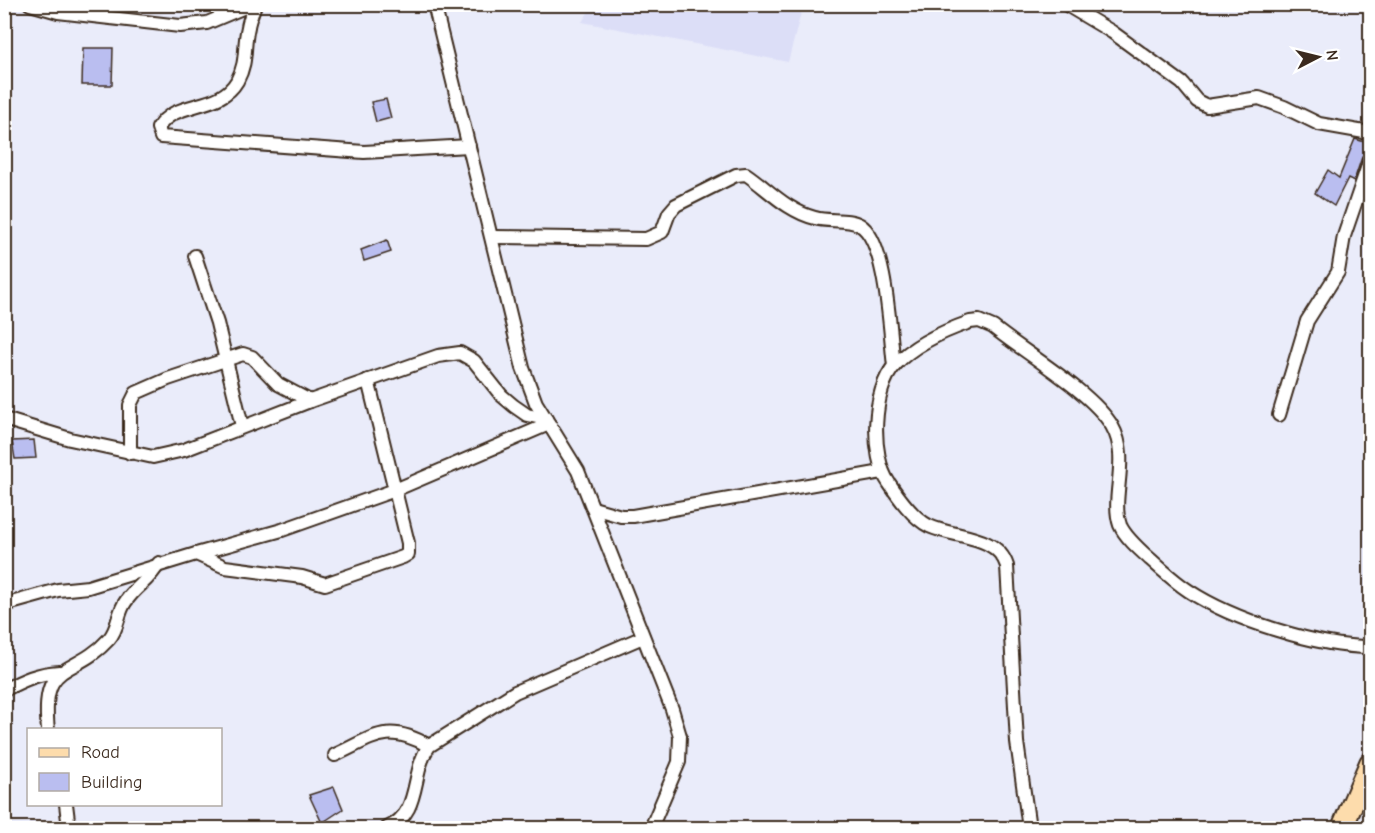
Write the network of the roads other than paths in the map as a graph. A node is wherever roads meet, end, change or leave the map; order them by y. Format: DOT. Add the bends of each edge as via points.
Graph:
graph roads {
  1 [pos="30,4"];
  2 [pos="253,4"];
  3 [pos="434,4"];
  4 [pos="1065,4"];
  5 [pos="1371,133"];
  6 [pos="469,146"];
  7 [pos="1371,160"];
  8 [pos="492,237"];
  9 [pos="195,256"];
  10 [pos="225,361"];
  11 [pos="894,366"];
  12 [pos="368,380"];
  13 [pos="310,401"];
  14 [pos="1279,415"];
  15 [pos="4,419"];
  16 [pos="548,421"];
  17 [pos="242,426"];
  18 [pos="130,453"];
  19 [pos="882,472"];
  20 [pos="395,490"];
  21 [pos="593,508"];
  22 [pos="196,554"];
  23 [pos="159,564"];
  24 [pos="4,605"];
  25 [pos="643,637"];
  26 [pos="1371,647"];
  27 [pos="59,672"];
  28 [pos="4,690"];
  29 [pos="48,728"];
  30 [pos="429,746"];
  31 [pos="335,755"];
  32 [pos="1371,763"];
  33 [pos="66,806"];
  34 [pos="69,828"];
  35 [pos="387,828"];
  36 [pos="651,828"];
  37 [pos="1029,828"];
  38 [pos="1342,828"];
  1 -- 2 [label="street" via="58,12 180,27 207,23"];
  2 -- 6 [label="street" via="245,61 237,81 219,100 166,118 158,128 160,137 364,152"];
  3 -- 6 [label="street"];
  4 -- 5 [label="street" via="1112,32 1207,106 1259,98 1318,124"];
  6 -- 8 [label="street"];
  7 -- 14 [label="street" via="1344,236 1338,272 1306,321"];
  8 -- 11 [label="street" via="646,239 662,232 676,205 736,175 746,174 802,214 860,224 867,232 882,269"];
  8 -- 16 [label="street" via="523,368 536,403"];
  9 -- 10 [label="street"];
  10 -- 13 [label="street" via="247,354 278,384"];
  10 -- 17 [label="street"];
  10 -- 18 [label="street" via="136,393 130,405"];
  11 -- 19 [label="street" via="883,388 875,437"];
  11 -- 26 [label="street" via="915,348 961,325 979,321 993,327 1073,386 1113,427 1122,475 1117,506 1121,528 1166,572 1189,591 1245,617 1313,640"];
  12 -- 13 [label="street"];
  12 -- 16 [label="street" via="438,356 467,355 501,395 527,415"];
  12 -- 20 [label="street"];
  13 -- 17 [label="street"];
  15 -- 18 [label="street"];
  16 -- 20 [label="street"];
  16 -- 21 [label="street" via="573,460"];
  17 -- 18 [label="street" via="169,455 153,458"];
  19 -- 21 [label="street" via="633,516"];
  19 -- 37 [label="street" via="907,507 929,526 994,547 1004,555 1017,742"];
  20 -- 22 [label="street" via="282,530"];
  20 -- 22 [label="street" via="408,554 332,584 225,567"];
  21 -- 25 [label="street"];
  22 -- 23 [label="street"];
  23 -- 24 [label="street" via="88,587 58,590"];
  23 -- 27 [label="street" via="151,578 124,603 111,638"];
  25 -- 30 [label="street" via="515,692"];
  25 -- 36 [label="street" via="672,709 681,749"];
  27 -- 28 [label="street" via="42,673"];
  27 -- 29 [label="street" via="46,698"];
  30 -- 31 [label="street" via="402,732 391,731"];
  30 -- 35 [label="street" via="423,754 416,791 406,816"];
  32 -- 38 [label="main road"];
  33 -- 34 [label="street"];
}
